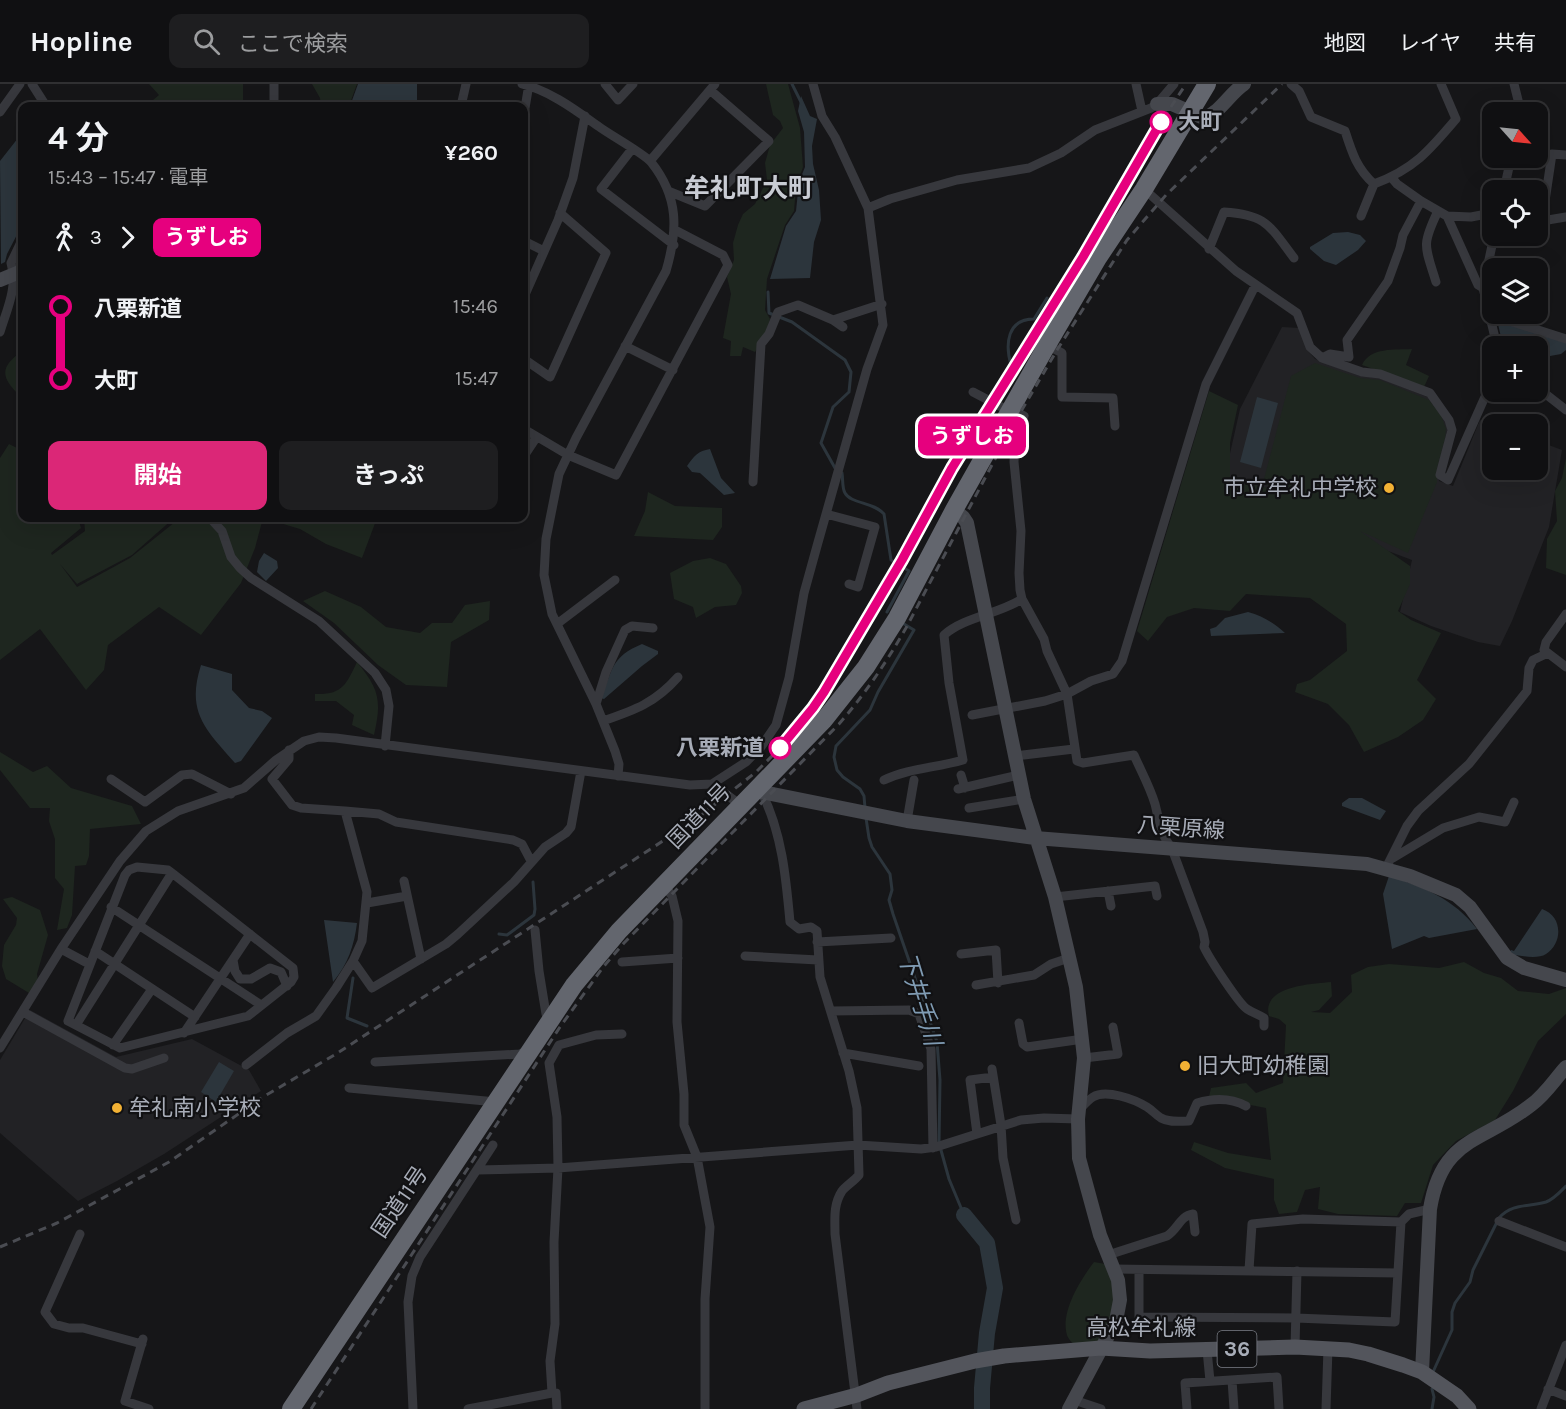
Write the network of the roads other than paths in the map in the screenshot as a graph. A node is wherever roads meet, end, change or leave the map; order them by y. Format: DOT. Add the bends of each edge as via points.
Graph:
graph roads {
  1 [pos="20,84"];
  2 [pos="32,84"];
  3 [pos="274,84"];
  4 [pos="466,84"];
  5 [pos="605,84"];
  6 [pos="633,84"];
  7 [pos="813,84"];
  8 [pos="1136,84"];
  9 [pos="1174,84"];
  10 [pos="1207,84"];
  11 [pos="1244,84"];
  12 [pos="1291,84"];
  13 [pos="1441,84"];
  14 [pos="1514,84"];
  15 [pos="527,85"];
  16 [pos="713,87"];
  17 [pos="43,102"];
  18 [pos="274,102"];
  19 [pos="462,102"];
  20 [pos="525,102"];
  21 [pos="1518,102"];
  22 [pos="1157,104"];
  23 [pos="1142,111"];
  24 [pos="0,112"];
  25 [pos="1189,112"];
  26 [pos="585,116"];
  27 [pos="632,149"];
  28 [pos="1566,155"];
  29 [pos="650,161"];
  30 [pos="1392,178"];
  31 [pos="1547,180"];
  32 [pos="1374,184"];
  33 [pos="1144,189"];
  34 [pos="668,190"];
  35 [pos="1421,201"];
  36 [pos="868,208"];
  37 [pos="560,213"];
  38 [pos="1442,213"];
  39 [pos="1482,215"];
  40 [pos="1361,216"];
  41 [pos="1566,217"];
  42 [pos="1548,219"];
  43 [pos="675,231"];
  44 [pos="528,243"];
  45 [pos="674,245"];
  46 [pos="18,248"];
  47 [pos="1209,249"];
  48 [pos="544,251"];
  49 [pos="1294,258"];
  50 [pos="18,272"];
  51 [pos="18,273"];
  52 [pos="18,276"];
  53 [pos="0,279"];
  54 [pos="1436,282"];
  55 [pos="1255,286"];
  56 [pos="1482,287"];
  57 [pos="528,288"];
  58 [pos="882,304"];
  59 [pos="833,320"];
  60 [pos="1519,324"];
  61 [pos="843,327"];
  62 [pos="0,332"];
  63 [pos="1566,339"];
  64 [pos="1047,345"];
  65 [pos="625,346"];
  66 [pos="1322,358"];
  67 [pos="528,362"];
  68 [pos="673,370"];
  69 [pos="973,392"];
  70 [pos="1548,396"];
  71 [pos="1483,402"];
  72 [pos="1010,410"];
  73 [pos="1566,410"];
  74 [pos="1116,426"];
  75 [pos="528,432"];
  76 [pos="536,438"];
  77 [pos="528,450"];
  78 [pos="568,455"];
  79 [pos="753,482"];
  80 [pos="954,510"];
  81 [pos="826,514"];
  82 [pos="214,522"];
  83 [pos="615,580"];
  84 [pos="849,584"];
  85 [pos="1022,599"];
  86 [pos="986,614"];
  87 [pos="1566,614"];
  88 [pos="557,624"];
  89 [pos="653,628"];
  90 [pos="1548,653"];
  91 [pos="1566,667"];
  92 [pos="678,677"];
  93 [pos="1067,694"];
  94 [pos="596,704"];
  95 [pos="1005,708"];
  96 [pos="972,716"];
  97 [pos="603,721"];
  98 [pos="385,746"];
  99 [pos="1074,749"];
  100 [pos="289,750"];
  101 [pos="1015,756"];
  102 [pos="581,771"];
  103 [pos="961,775"];
  104 [pos="1019,775"];
  105 [pos="618,776"];
  106 [pos="111,779"];
  107 [pos="884,780"];
  108 [pos="914,780"];
  109 [pos="712,784"];
  110 [pos="759,792"];
  111 [pos="231,794"];
  112 [pos="1024,799"];
  113 [pos="1514,802"];
  114 [pos="742,806"];
  115 [pos="969,808"];
  116 [pos="345,811"];
  117 [pos="907,821"];
  118 [pos="1035,838"];
  119 [pos="1172,849"];
  120 [pos="531,861"];
  121 [pos="1388,865"];
  122 [pos="172,873"];
  123 [pos="404,881"];
  124 [pos="665,886"];
  125 [pos="1108,891"];
  126 [pos="407,896"];
  127 [pos="1157,896"];
  128 [pos="1055,897"];
  129 [pos="367,903"];
  130 [pos="1111,906"];
  131 [pos="111,907"];
  132 [pos="139,925"];
  133 [pos="535,930"];
  134 [pos="250,934"];
  135 [pos="891,938"];
  136 [pos="817,942"];
  137 [pos="61,949"];
  138 [pos="95,951"];
  139 [pos="961,954"];
  140 [pos="745,957"];
  141 [pos="678,958"];
  142 [pos="1069,958"];
  143 [pos="421,959"];
  144 [pos="233,960"];
  145 [pos="818,960"];
  146 [pos="353,961"];
  147 [pos="622,962"];
  148 [pos="89,964"];
  149 [pos="115,964"];
  150 [pos="221,979"];
  151 [pos="1566,980"];
  152 [pos="998,983"];
  153 [pos="287,986"];
  154 [pos="976,986"];
  155 [pos="152,989"];
  156 [pos="261,1005"];
  157 [pos="831,1011"];
  158 [pos="23,1012"];
  159 [pos="195,1017"];
  160 [pos="550,1019"];
  161 [pos="1019,1023"];
  162 [pos="76,1025"];
  163 [pos="1264,1026"];
  164 [pos="1113,1027"];
  165 [pos="184,1033"];
  166 [pos="622,1034"];
  167 [pos="1083,1039"];
  168 [pos="113,1045"];
  169 [pos="0,1048"];
  170 [pos="529,1051"];
  171 [pos="843,1053"];
  172 [pos="164,1058"];
  173 [pos="1084,1058"];
  174 [pos="375,1062"];
  175 [pos="246,1065"];
  176 [pos="919,1066"];
  177 [pos="1566,1067"];
  178 [pos="349,1088"];
  179 [pos="496,1102"];
  180 [pos="1246,1106"];
  181 [pos="1079,1114"];
  182 [pos="1001,1125"];
  183 [pos="977,1134"];
  184 [pos="493,1145"];
  185 [pos="858,1145"];
  186 [pos="935,1147"];
  187 [pos="697,1158"];
  188 [pos="558,1168"];
  189 [pos="478,1170"];
  190 [pos="1430,1209"];
  191 [pos="1016,1220"];
  192 [pos="1499,1221"];
  193 [pos="1401,1222"];
  194 [pos="1195,1233"];
  195 [pos="80,1234"];
  196 [pos="1566,1247"];
  197 [pos="1108,1255"];
  198 [pos="1114,1269"];
  199 [pos="1139,1270"];
  200 [pos="1249,1270"];
  201 [pos="1297,1271"];
  202 [pos="1398,1273"];
  203 [pos="1296,1318"];
  204 [pos="1566,1345"];
  205 [pos="1295,1347"];
  206 [pos="1101,1348"];
  207 [pos="1328,1348"];
  208 [pos="1207,1350"];
  209 [pos="1422,1372"];
  210 [pos="1232,1380"];
  211 [pos="1210,1381"];
  212 [pos="1548,1389"];
  213 [pos="552,1393"];
  214 [pos="1566,1396"];
  215 [pos="857,1402"];
  216 [pos="1072,1404"];
  217 [pos="149,1409"];
  218 [pos="291,1409"];
  219 [pos="413,1409"];
  220 [pos="468,1409"];
  221 [pos="557,1409"];
  222 [pos="705,1409"];
  223 [pos="804,1409"];
  224 [pos="1101,1409"];
  225 [pos="1187,1409"];
  226 [pos="1234,1409"];
  227 [pos="1279,1409"];
  228 [pos="1326,1409"];
  229 [pos="1469,1409"];
  230 [pos="1540,1409"];
  1 -- 24 [label="street"];
  2 -- 17 [label="street"];
  3 -- 18 [label="street"];
  4 -- 19 [label="street"];
  5 -- 6 [label="street" via="618,100"];
  7 -- 36 [label="street" via="822,116"];
  8 -- 23 [label="street"];
  9 -- 22 [label="street"];
  10 -- 25 [label="highway, 国道11号"];
  11 -- 25 [label="street" via="1209,116"];
  12 -- 32 [label="street" via="1299,91 1311,117 1345,131 1356,163"];
  13 -- 30 [label="street" via="1456,118 1419,160"];
  14 -- 21 [label="street"];
  15 -- 20 [label="street"];
  15 -- 26 [label="street"];
  16 -- 29 [label="street"];
  16 -- 34 [label="street" via="769,141 705,206"];
  22 -- 23 [label="street"];
  22 -- 25 [label="street" via="1172,104"];
  23 -- 36 [label="street" via="1095,130 1029,168 957,180"];
  25 -- 33 [label="highway, 国道11号"];
  26 -- 27 [label="street"];
  26 -- 37 [label="street" via="573,178"];
  27 -- 29 [label="street"];
  27 -- 45 [label="street" via="601,189"];
  28 -- 31 [label="street" via="1552,154"];
  29 -- 34 [label="street"];
  30 -- 32 [label="street"];
  30 -- 35 [label="street"];
  32 -- 40 [label="street"];
  33 -- 47 [label="street"];
  33 -- 64 [label="highway, 国道11号"];
  34 -- 43 [label="street"];
  35 -- 38 [label="street"];
  35 -- 66 [label="street" via="1402,235 1388,281 1347,340 1348,357 1330,354"];
  36 -- 58 [label="street"];
  37 -- 48 [label="street"];
  37 -- 67 [label="street" via="606,253 550,376"];
  38 -- 39 [label="street"];
  38 -- 54 [label="street" via="1425,242"];
  38 -- 56 [label="street"];
  41 -- 42 [label="street"];
  43 -- 45 [label="street"];
  43 -- 68 [label="street" via="723,255 728,265"];
  44 -- 48 [label="street"];
  45 -- 65 [label="street" via="666,271"];
  46 -- 50 [label="street" via="11,263"];
  47 -- 49 [label="street" via="1224,212 1242,213 1263,221"];
  47 -- 55 [label="street"];
  48 -- 57 [label="street"];
  51 -- 53 [label="street"];
  52 -- 62 [label="street"];
  55 -- 66 [label="street" via="1297,313 1310,347"];
  55 -- 93 [label="street" via="1206,384 1122,661 1113,674"];
  58 -- 59 [label="street"];
  58 -- 81 [label="street" via="884,325 867,369"];
  59 -- 61 [label="street"];
  59 -- 79 [label="street" via="798,305 776,316 761,344"];
  60 -- 63 [label="street"];
  64 -- 72 [label="highway, 国道11号"];
  64 -- 74 [label="street" via="1062,353 1062,397 1113,398"];
  65 -- 68 [label="street"];
  65 -- 78 [label="street"];
  66 -- 71 [label="street" via="1430,393 1452,430 1440,475 1448,480"];
  68 -- 78 [label="street" via="616,475"];
  69 -- 72 [label="street"];
  70 -- 73 [label="street"];
  72 -- 80 [label="highway, 国道11号"];
  72 -- 85 [label="street" via="1024,416 1015,436 1014,462"];
  75 -- 76 [label="street"];
  76 -- 77 [label="street"];
  76 -- 78 [label="street"];
  78 -- 88 [label="street" via="551,507 544,556 547,593"];
  80 -- 86 [label="street" via="967,523"];
  80 -- 110 [label="highway, 国道11号" via="897,618 866,667"];
  81 -- 84 [label="street" via="875,527 858,587"];
  81 -- 109 [label="street" via="804,593 776,725 746,762"];
  82 -- 98 [label="street" via="240,568 319,621 375,674 386,690 389,706"];
  83 -- 88 [label="street"];
  85 -- 86 [label="street"];
  85 -- 93 [label="street"];
  86 -- 95 [label="street"];
  86 -- 107 [label="street" via="948,632 943,640 963,760 918,768"];
  87 -- 90 [label="street" via="1546,642 1544,650"];
  88 -- 94 [label="street"];
  89 -- 94 [label="street" via="632,626 625,630"];
  90 -- 91 [label="street"];
  90 -- 121 [label="street" via="1533,660 1527,691 1469,764 1407,825"];
  92 -- 97 [label="street" via="641,708"];
  93 -- 95 [label="street"];
  93 -- 99 [label="street"];
  94 -- 97 [label="street"];
  95 -- 96 [label="street"];
  95 -- 101 [label="street"];
  97 -- 105 [label="street" via="619,764"];
  98 -- 100 [label="street" via="319,737"];
  98 -- 102 [label="street"];
  99 -- 101 [label="street"];
  99 -- 119 [label="street" via="1079,763 1134,755"];
  100 -- 111 [label="street" via="250,784"];
  100 -- 116 [label="street" via="289,759 272,779 292,805"];
  101 -- 104 [label="street"];
  102 -- 105 [label="street"];
  102 -- 120 [label="street" via="571,827"];
  103 -- 104 [label="street" via="961,788"];
  104 -- 112 [label="street"];
  105 -- 109 [label="street" via="676,784"];
  106 -- 111 [label="street" via="145,802 182,775 192,774"];
  108 -- 117 [label="street"];
  109 -- 114 [label="street"];
  110 -- 114 [label="highway, 国道11号"];
  110 -- 117 [label="street, 八栗原線"];
  110 -- 136 [label="street" via="768,807 781,852 790,922 799,929 811,927 817,931"];
  111 -- 137 [label="street" via="178,811 146,831 120,861"];
  112 -- 115 [label="street"];
  112 -- 118 [label="street"];
  113 -- 121 [label="street" via="1505,822 1479,818 1443,828"];
  114 -- 124 [label="highway, 国道11号"];
  116 -- 120 [label="street" via="513,840 522,844"];
  116 -- 129 [label="street"];
  117 -- 118 [label="street, 八栗原線"];
  118 -- 119 [label="street, 八栗原線"];
  118 -- 128 [label="street"];
  119 -- 121 [label="street, 八栗原線"];
  119 -- 163 [label="street" via="1212,964 1246,1009 1264,1018"];
  120 -- 143 [label="street" via="458,934"];
  121 -- 151 [label="street, 八栗原線" via="1456,895 1470,907 1507,958 1524,968"];
  122 -- 131 [label="street" via="137,867 129,870"];
  122 -- 132 [label="street"];
  122 -- 134 [label="street"];
  123 -- 126 [label="street"];
  124 -- 141 [label="street" via="672,896 678,921"];
  124 -- 160 [label="highway, 国道11号" via="596,957"];
  125 -- 127 [label="street" via="1155,886"];
  125 -- 128 [label="street"];
  125 -- 130 [label="street"];
  126 -- 129 [label="street"];
  126 -- 143 [label="street"];
  128 -- 142 [label="street"];
  129 -- 146 [label="street" via="362,941"];
  131 -- 132 [label="street"];
  131 -- 138 [label="street"];
  132 -- 149 [label="street"];
  132 -- 150 [label="street"];
  133 -- 160 [label="street" via="546,1014"];
  134 -- 144 [label="street"];
  134 -- 153 [label="street" via="293,968 294,977"];
  135 -- 136 [label="street"];
  136 -- 145 [label="street"];
  137 -- 148 [label="street"];
  137 -- 158 [label="street"];
  138 -- 148 [label="street"];
  138 -- 149 [label="street"];
  139 -- 152 [label="street" via="996,951"];
  140 -- 145 [label="street"];
  141 -- 147 [label="street"];
  141 -- 187 [label="street" via="684,1125"];
  142 -- 152 [label="street" via="1034,975"];
  142 -- 167 [label="street"];
  143 -- 146 [label="street" via="372,988"];
  144 -- 150 [label="street"];
  144 -- 153 [label="street" via="240,979 251,979 270,968 281,972"];
  145 -- 157 [label="street"];
  146 -- 175 [label="street" via="316,1016 286,1033"];
  148 -- 162 [label="street" via="68,1021"];
  149 -- 155 [label="street"];
  149 -- 162 [label="street"];
  150 -- 156 [label="street"];
  150 -- 159 [label="street"];
  152 -- 154 [label="street"];
  153 -- 156 [label="street"];
  155 -- 159 [label="street"];
  155 -- 168 [label="street"];
  156 -- 165 [label="street" via="248,1016"];
  157 -- 171 [label="street"];
  157 -- 186 [label="street" via="909,1010 919,1014 931,1049"];
  158 -- 169 [label="street"];
  158 -- 172 [label="street" via="125,1068"];
  159 -- 165 [label="street"];
  160 -- 170 [label="highway, 国道11号"];
  161 -- 167 [label="street" via="1027,1047"];
  162 -- 168 [label="street"];
  164 -- 173 [label="street" via="1118,1054"];
  165 -- 168 [label="street" via="120,1048"];
  166 -- 188 [label="street" via="596,1035 559,1045 552,1053 549,1063 557,1118"];
  167 -- 173 [label="street"];
  170 -- 174 [label="street"];
  170 -- 179 [label="highway, 国道11号"];
  171 -- 176 [label="street"];
  171 -- 185 [label="street" via="857,1108"];
  173 -- 181 [label="street"];
  177 -- 190 [label="street" via="1531,1105 1454,1153 1439,1174"];
  178 -- 179 [label="street"];
  179 -- 218 [label="highway, 国道11号"];
  180 -- 181 [label="street" via="1235,1100 1206,1100 1197,1103 1189,1121 1169,1121 1139,1103 1112,1095 1093,1096"];
  181 -- 182 [label="street"];
  181 -- 197 [label="street" via="1079,1158"];
  182 -- 183 [label="street"];
  182 -- 183 [label="street" via="992,1073 970,1080"];
  182 -- 191 [label="street" via="1004,1166"];
  183 -- 186 [label="street"];
  184 -- 189 [label="street"];
  185 -- 186 [label="street"];
  185 -- 187 [label="street"];
  185 -- 215 [label="street" via="860,1175 843,1189 835,1205 835,1234"];
  187 -- 188 [label="street"];
  187 -- 222 [label="street" via="710,1227 705,1299"];
  188 -- 189 [label="street"];
  188 -- 213 [label="street"];
  189 -- 219 [label="street" via="420,1257 412,1276 408,1302"];
  190 -- 193 [label="street" via="1409,1214"];
  190 -- 209 [label="street"];
  192 -- 196 [label="street"];
  193 -- 200 [label="street" via="1303,1219 1252,1224"];
  193 -- 202 [label="street"];
  194 -- 197 [label="street" via="1193,1214 1187,1215 1175,1232"];
  195 -- 217 [label="street" via="45,1312 54,1324 143,1341 125,1401"];
  197 -- 198 [label="street"];
  198 -- 199 [label="street"];
  198 -- 206 [label="street" via="1120,1300 1116,1321"];
  199 -- 200 [label="street"];
  199 -- 203 [label="street" via="1139,1317"];
  200 -- 201 [label="street"];
  201 -- 202 [label="street"];
  201 -- 203 [label="street"];
  202 -- 203 [label="street" via="1395,1322"];
  203 -- 205 [label="street"];
  204 -- 212 [label="street"];
  205 -- 207 [label="main road, 高松牟礼線 / 36"];
  205 -- 208 [label="main road, 高松牟礼線 / 36"];
  206 -- 208 [label="main road, 高松牟礼線 / 36" via="1150,1352"];
  206 -- 215 [label="main road, 高松牟礼線 / 36" via="982,1360 888,1383"];
  206 -- 216 [label="street"];
  207 -- 209 [label="main road, 高松牟礼線 / 36" via="1368,1353"];
  207 -- 228 [label="street"];
  208 -- 211 [label="street"];
  209 -- 229 [label="main road, 高松牟礼線 / 36"];
  210 -- 211 [label="street"];
  210 -- 226 [label="street"];
  210 -- 227 [label="street" via="1277,1377"];
  211 -- 225 [label="street" via="1185,1383"];
  212 -- 214 [label="street"];
  212 -- 230 [label="street"];
  213 -- 220 [label="street"];
  213 -- 221 [label="street" via="556,1393"];
  215 -- 223 [label="main road, 高松牟礼線 / 36"];
  216 -- 224 [label="street"];
}
